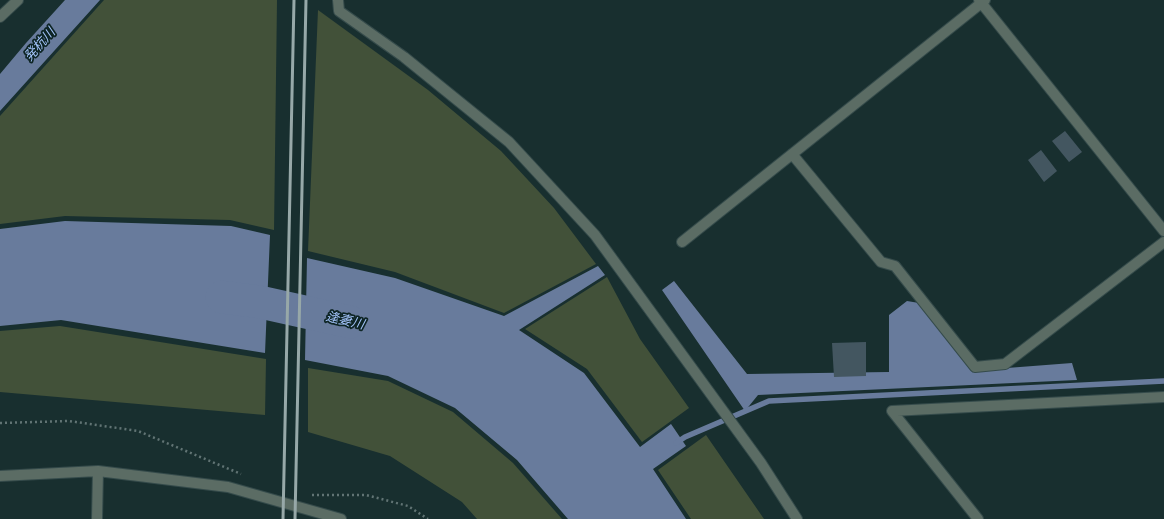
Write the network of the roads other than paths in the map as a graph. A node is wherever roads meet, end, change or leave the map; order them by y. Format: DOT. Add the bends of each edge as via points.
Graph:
graph roads {
  1 [pos="18,0"];
  2 [pos="338,0"];
  3 [pos="982,1"];
  4 [pos="0,17"];
  5 [pos="792,154"];
  6 [pos="1164,231"];
  7 [pos="682,242"];
  8 [pos="1164,242"];
  9 [pos="1164,397"];
  10 [pos="98,471"];
  11 [pos="0,476"];
  12 [pos="307,514"];
  13 [pos="97,519"];
  14 [pos="341,519"];
  15 [pos="798,519"];
  16 [pos="978,519"];
  1 -- 4 [label="street"];
  2 -- 15 [label="street" via="339,11 404,57 509,142 595,235"];
  3 -- 5 [label="street"];
  3 -- 6 [label="street"];
  5 -- 7 [label="street"];
  5 -- 8 [label="street" via="881,262 895,266 975,367 1005,364"];
  9 -- 16 [label="street" via="892,411"];
  10 -- 11 [label="street"];
  10 -- 12 [label="street" via="228,487"];
  10 -- 13 [label="street"];
  12 -- 14 [label="street"];
}
